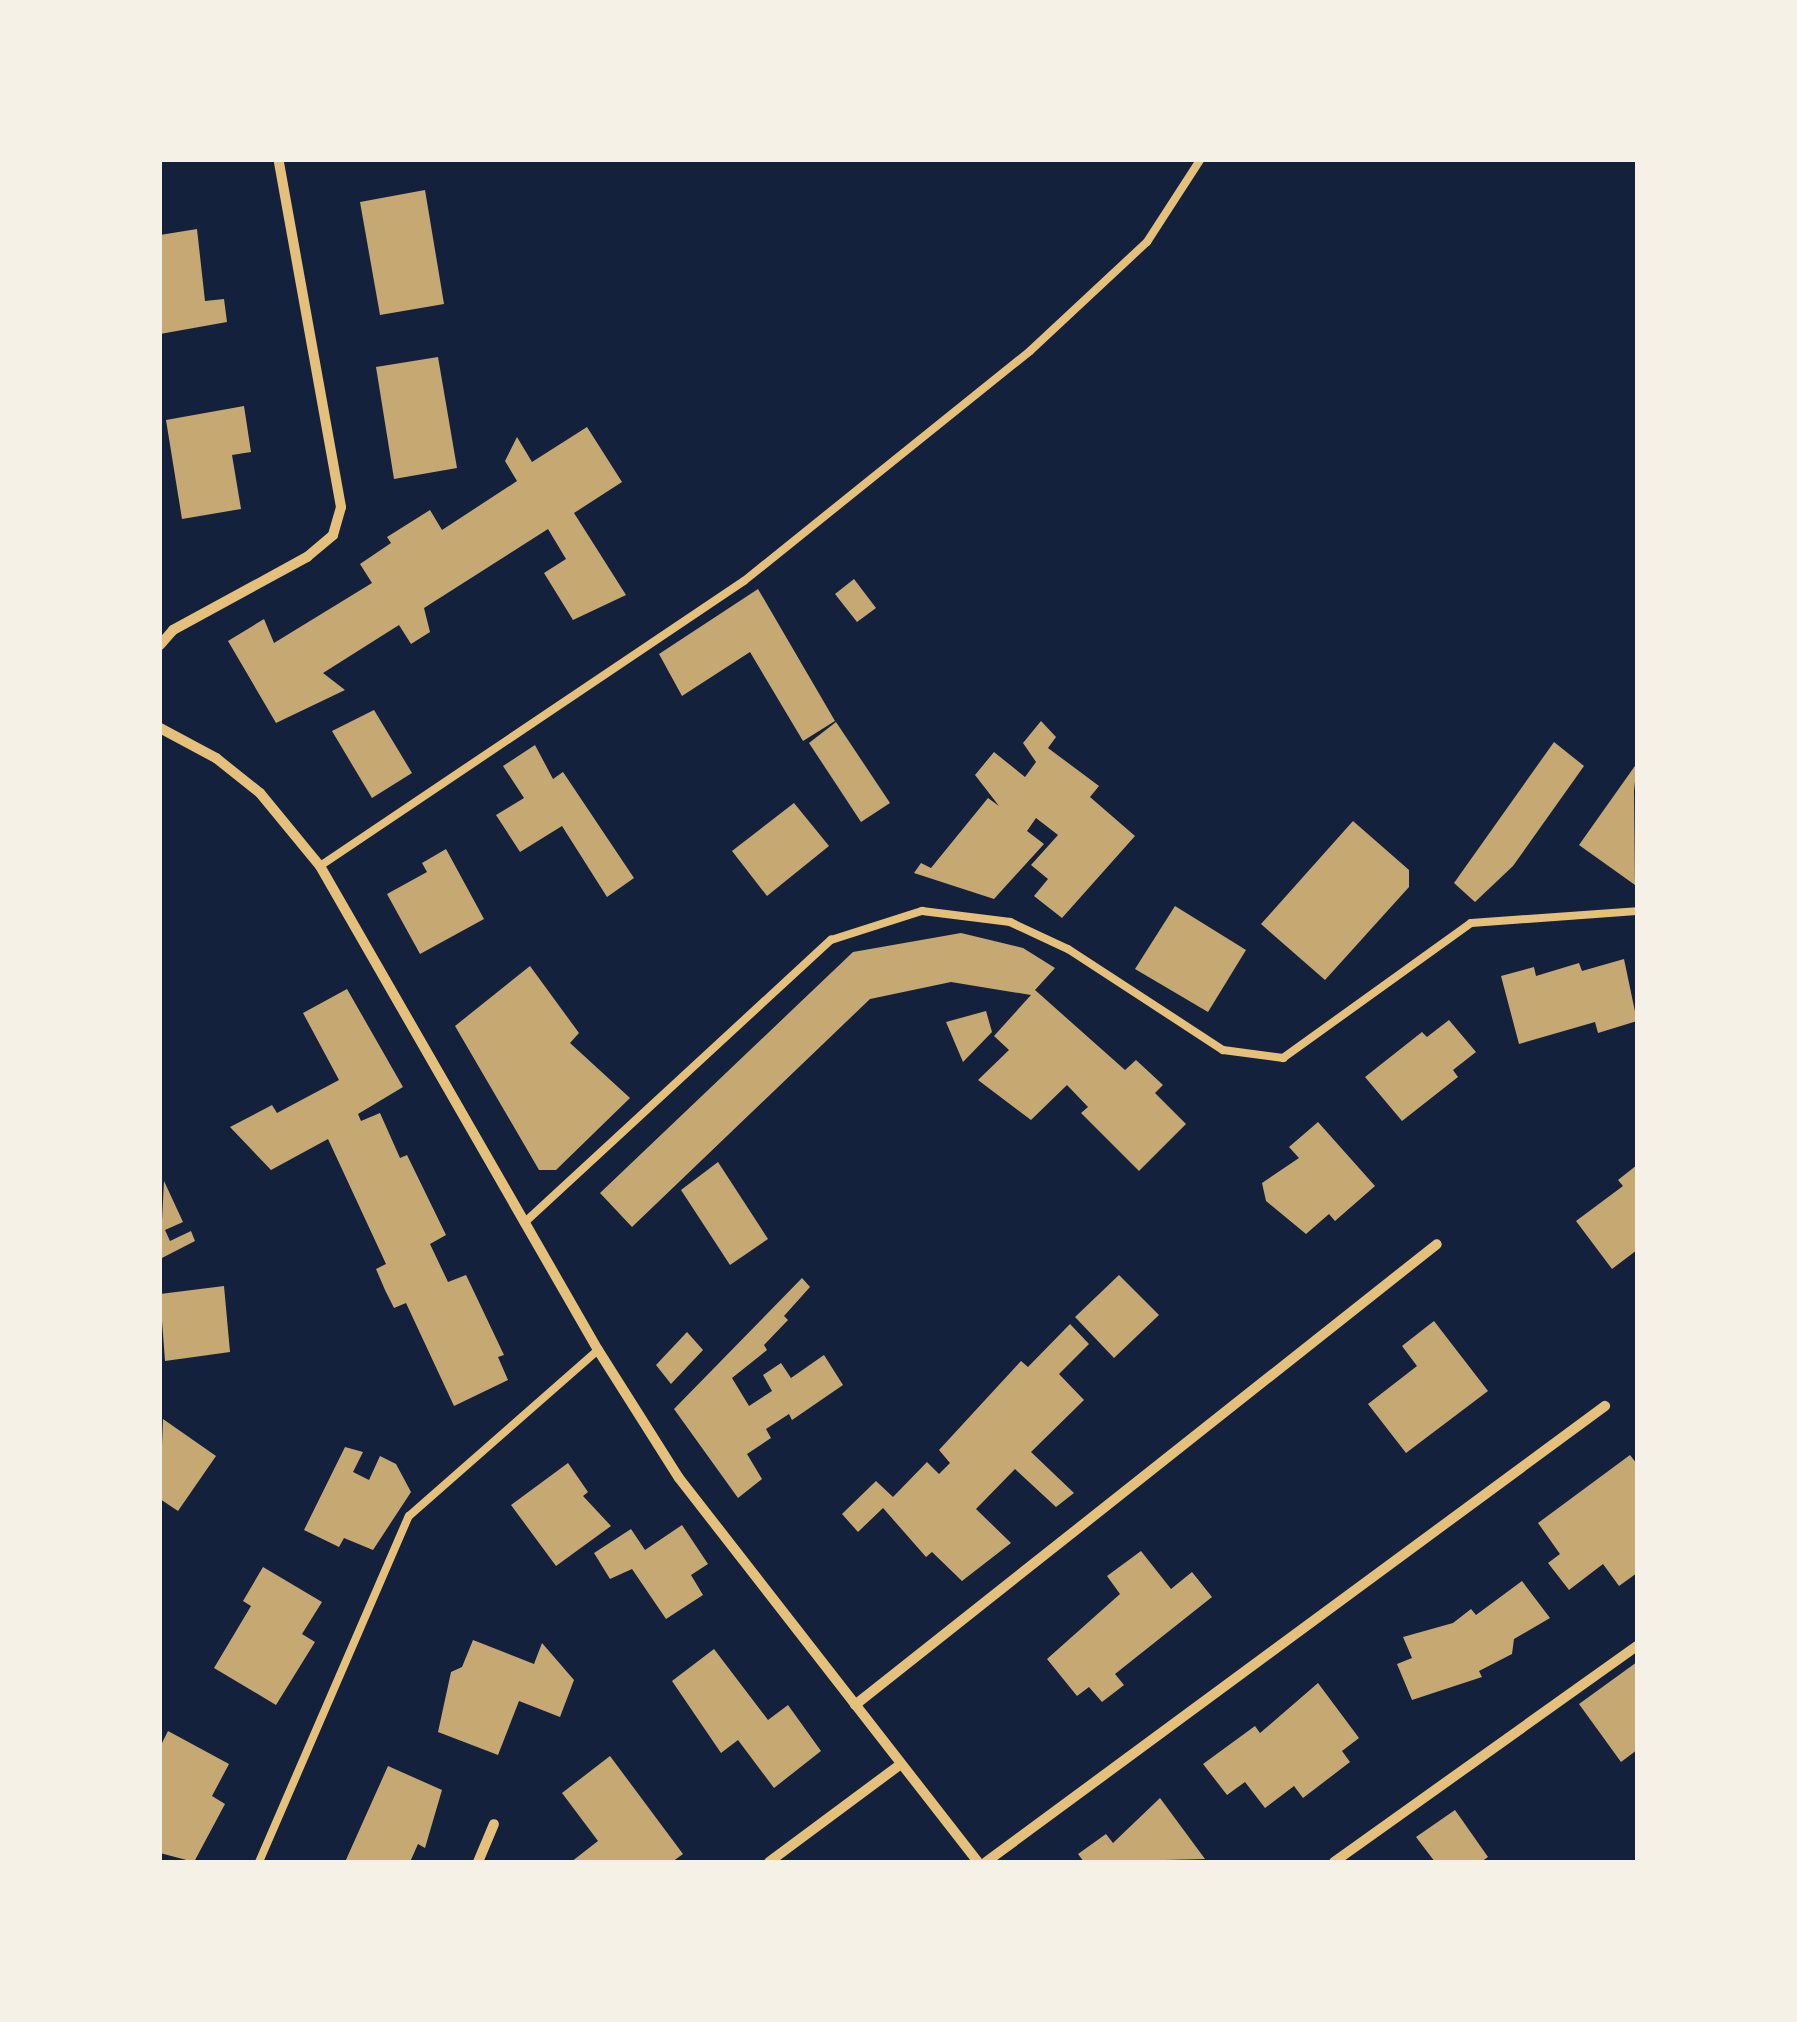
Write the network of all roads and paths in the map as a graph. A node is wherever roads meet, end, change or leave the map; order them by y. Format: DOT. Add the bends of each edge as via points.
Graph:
graph roads {
  1 [pos="1200,160"];
  2 [pos="279,161"];
  3 [pos="160,645"];
  4 [pos="160,728"];
  5 [pos="320,866"];
  6 [pos="1637,910"];
  7 [pos="524,1223"];
  8 [pos="1437,1244"];
  9 [pos="598,1350"];
  10 [pos="1605,1406"];
  11 [pos="1637,1646"];
  12 [pos="855,1706"];
  13 [pos="901,1764"];
  14 [pos="494,1824"];
  15 [pos="259,1862"];
  16 [pos="478,1862"];
  17 [pos="770,1862"];
  18 [pos="978,1862"];
  19 [pos="986,1862"];
  20 [pos="1334,1862"];
  1 -- 5 [label="lane" via="1147,242 1030,351 759,569"];
  2 -- 3 [label="street" via="342,507 332,535 307,557 173,630"];
  4 -- 5 [label="street" via="216,758 260,793"];
  5 -- 7 [label="street"];
  6 -- 7 [label="lane" via="1471,923 1283,1058 1223,1050 1068,949 1010,922 922,910 831,940"];
  7 -- 9 [label="street"];
  8 -- 12 [label="street"];
  9 -- 12 [label="street" via="678,1478"];
  9 -- 15 [label="lane" via="409,1516"];
  10 -- 19 [label="street"];
  11 -- 20 [label="street"];
  12 -- 13 [label="street"];
  13 -- 17 [label="street"];
  13 -- 18 [label="street"];
  14 -- 16 [label="street"];
}
